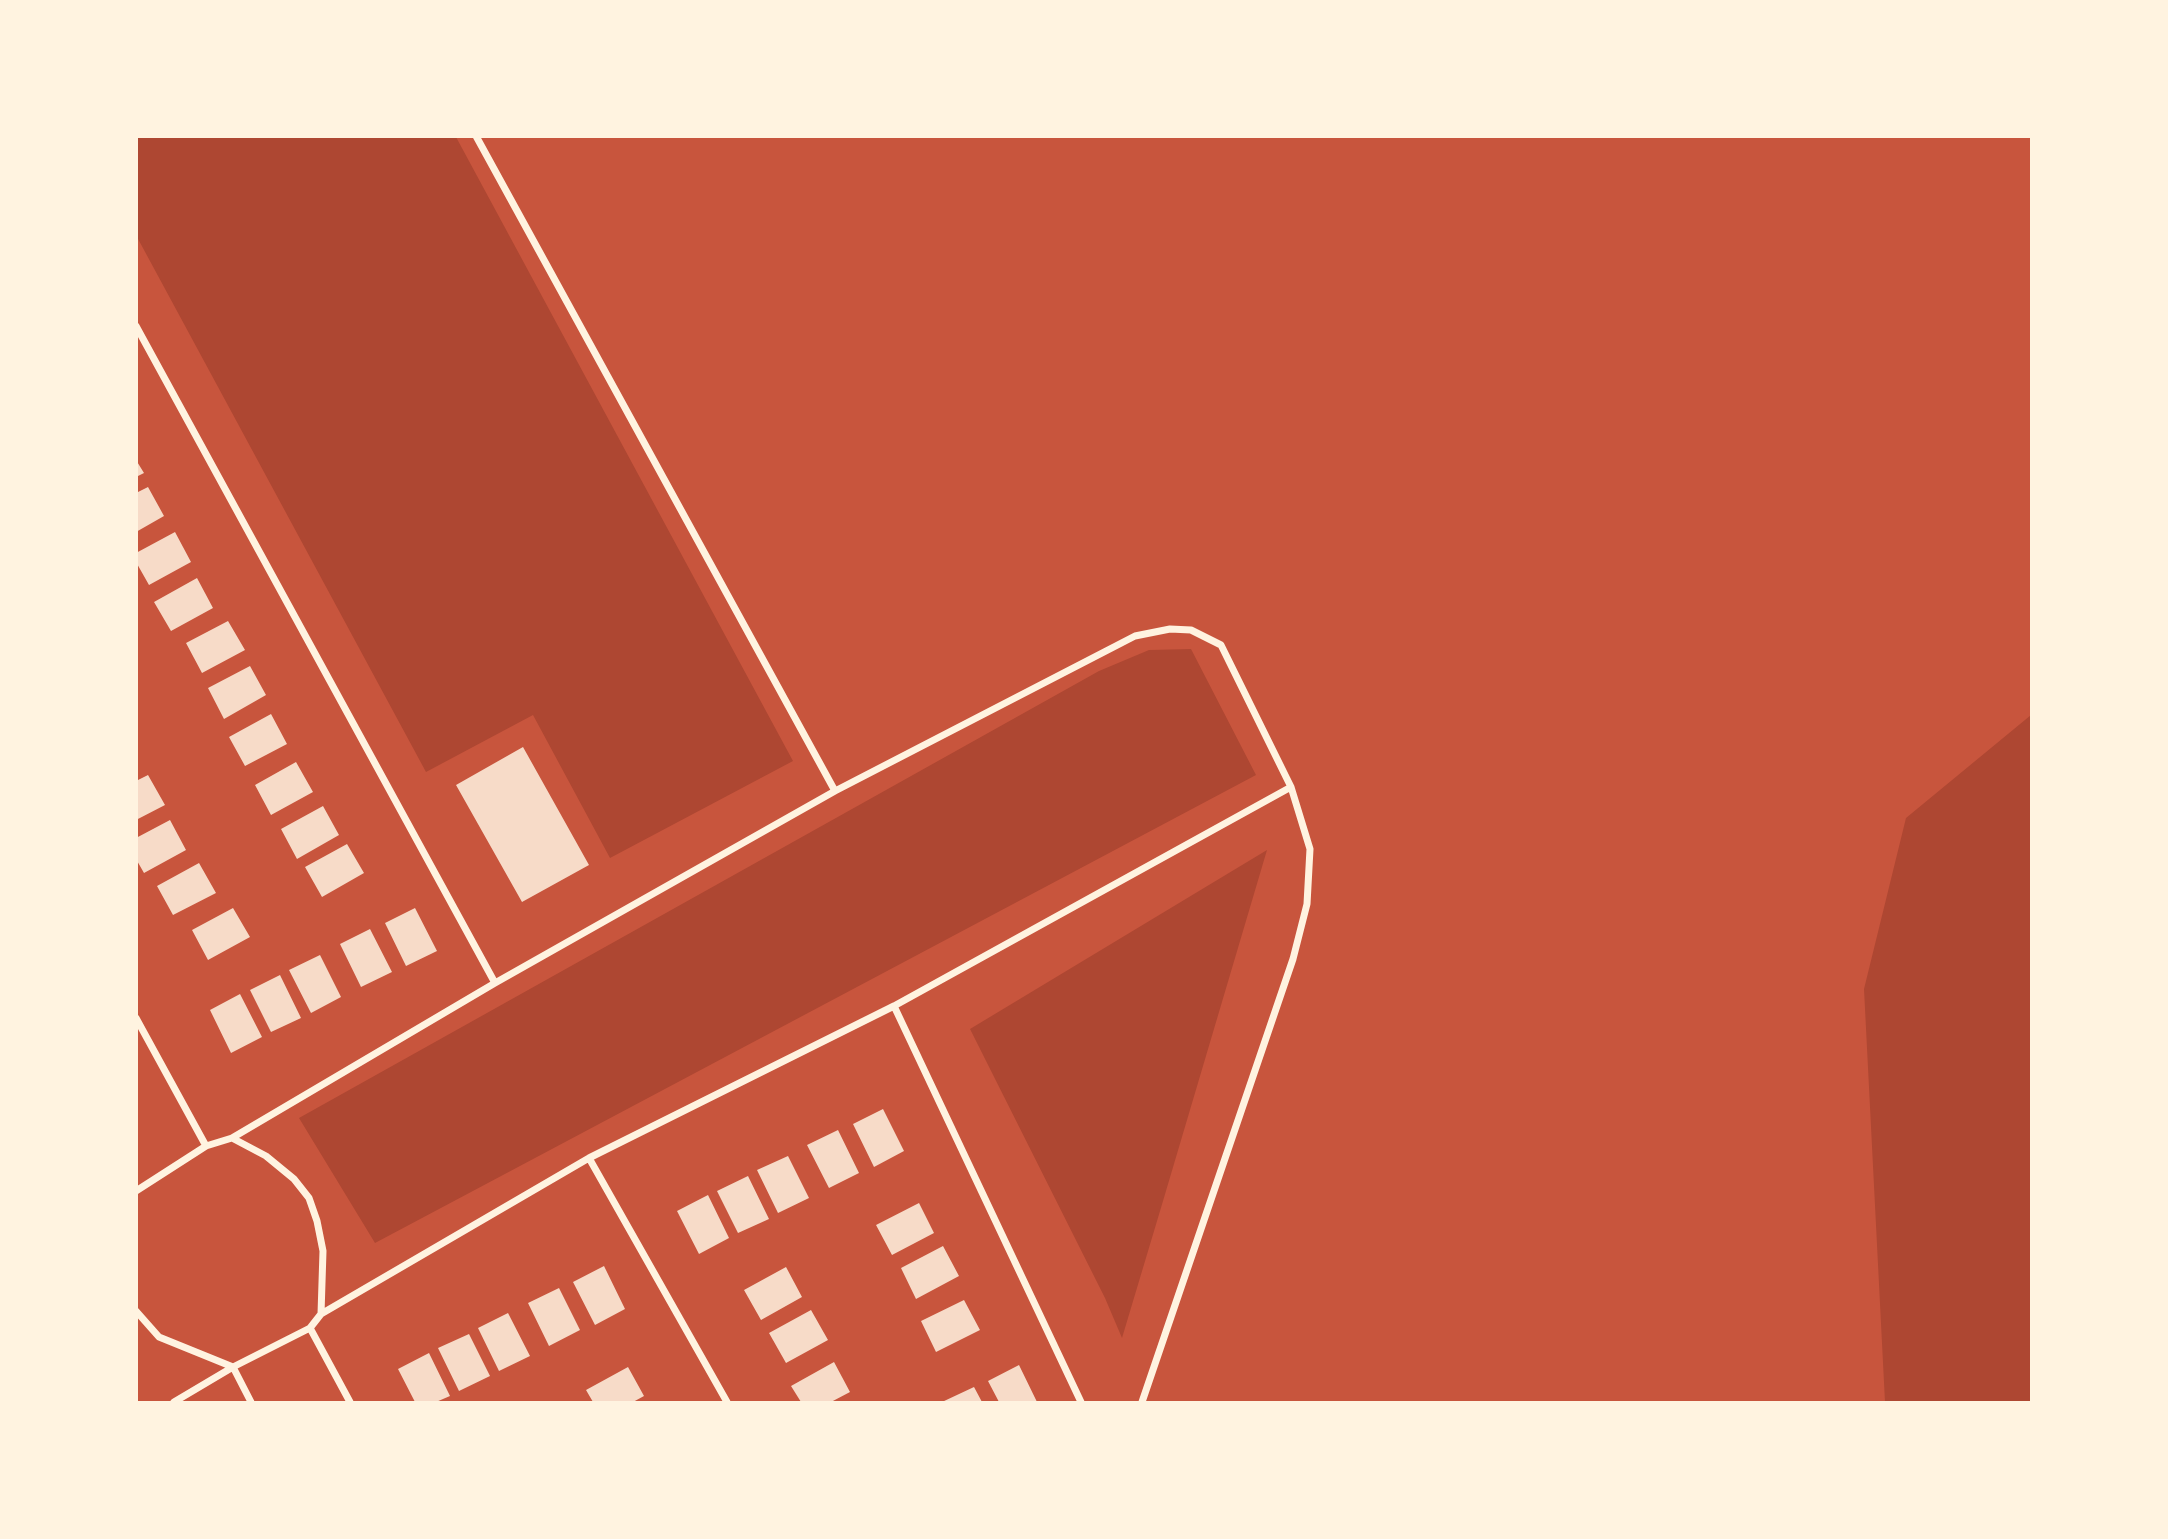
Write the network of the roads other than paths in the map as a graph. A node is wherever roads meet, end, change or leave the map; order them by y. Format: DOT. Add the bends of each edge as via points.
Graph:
graph roads {
  1 [pos="476,136"];
  2 [pos="136,326"];
  3 [pos="1291,787"];
  4 [pos="835,791"];
  5 [pos="495,982"];
  6 [pos="894,1006"];
  7 [pos="136,1018"];
  8 [pos="232,1138"];
  9 [pos="206,1146"];
  10 [pos="589,1158"];
  11 [pos="136,1191"];
  12 [pos="136,1311"];
  13 [pos="321,1314"];
  14 [pos="310,1328"];
  15 [pos="233,1367"];
  16 [pos="174,1402"];
  17 [pos="251,1402"];
  18 [pos="350,1402"];
  19 [pos="727,1402"];
  20 [pos="1081,1402"];
  21 [pos="1142,1402"];
  1 -- 4 [label="street"];
  2 -- 5 [label="street"];
  3 -- 4 [label="street" via="1221,645 1191,630 1170,629 1135,636"];
  3 -- 6 [label="street"];
  3 -- 21 [label="street" via="1310,849 1304,915"];
  4 -- 5 [label="street"];
  5 -- 8 [label="street"];
  6 -- 10 [label="street"];
  6 -- 20 [label="street"];
  7 -- 9 [label="street"];
  8 -- 9 [label="street"];
  8 -- 13 [label="street" via="266,1156 309,1198 323,1251"];
  9 -- 11 [label="street"];
  10 -- 13 [label="street"];
  10 -- 19 [label="street"];
  12 -- 15 [label="street" via="159,1337"];
  13 -- 14 [label="street"];
  14 -- 15 [label="street"];
  14 -- 18 [label="street"];
  15 -- 16 [label="street"];
  15 -- 17 [label="street"];
}
